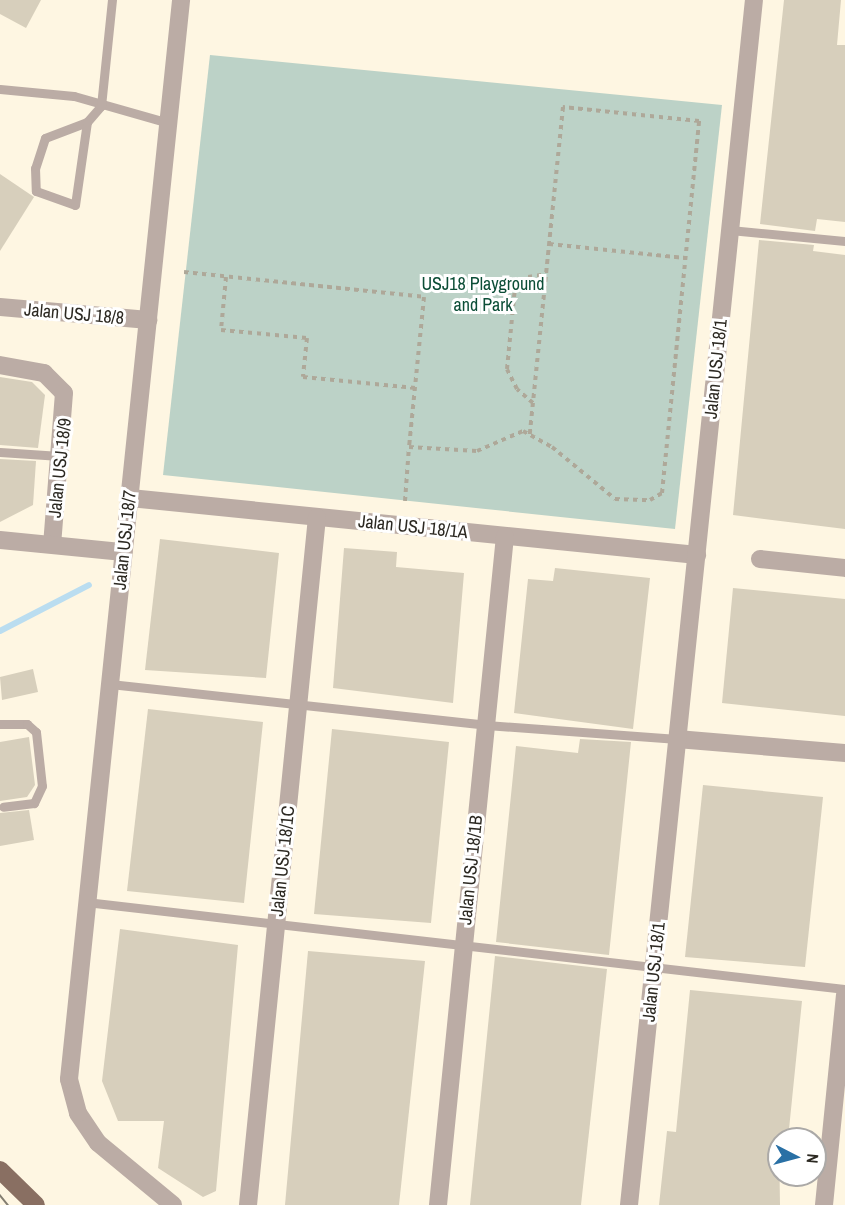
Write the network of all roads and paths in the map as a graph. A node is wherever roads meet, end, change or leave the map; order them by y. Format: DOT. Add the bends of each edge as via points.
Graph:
graph roads {
  1 [pos="112,0"];
  2 [pos="754,0"];
  3 [pos="184,3"];
  4 [pos="0,89"];
  5 [pos="101,106"];
  6 [pos="87,122"];
  7 [pos="169,123"];
  8 [pos="730,230"];
  9 [pos="845,241"];
  10 [pos="549,244"];
  11 [pos="685,258"];
  12 [pos="184,272"];
  13 [pos="546,274"];
  14 [pos="226,277"];
  15 [pos="0,307"];
  16 [pos="148,320"];
  17 [pos="0,365"];
  18 [pos="415,388"];
  19 [pos="533,403"];
  20 [pos="530,434"];
  21 [pos="409,447"];
  22 [pos="0,452"];
  23 [pos="61,456"];
  24 [pos="130,498"];
  25 [pos="405,501"];
  26 [pos="317,517"];
  27 [pos="505,536"];
  28 [pos="0,540"];
  29 [pos="52,544"];
  30 [pos="123,552"];
  31 [pos="697,555"];
  32 [pos="760,559"];
  33 [pos="845,568"];
  34 [pos="110,684"];
  35 [pos="298,704"];
  36 [pos="0,724"];
  37 [pos="486,725"];
  38 [pos="677,739"];
  39 [pos="845,753"];
  40 [pos="3,807"];
  41 [pos="86,902"];
  42 [pos="276,924"];
  43 [pos="464,945"];
  44 [pos="654,967"];
  45 [pos="845,989"];
  46 [pos="845,995"];
  47 [pos="0,1170"];
  48 [pos="36,1205"];
  49 [pos="173,1205"];
  50 [pos="248,1205"];
  51 [pos="438,1205"];
  52 [pos="629,1205"];
  53 [pos="824,1205"];
  1 -- 5 [label="lane"];
  2 -- 8 [label="street, Jalan USJ 18/1"];
  3 -- 7 [label="street, Jalan USJ 18/7"];
  4 -- 5 [label="lane" via="74,96"];
  5 -- 6 [label="lane"];
  5 -- 7 [label="lane"];
  6 -- 6 [label="lane" via="75,205 36,191 35,168 45,138"];
  7 -- 16 [label="street, Jalan USJ 18/7"];
  8 -- 9 [label="lane"];
  8 -- 31 [label="street, Jalan USJ 18/1"];
  10 -- 11 [label="path"];
  10 -- 11 [label="path" via="562,107 653,116 699,121"];
  10 -- 13 [label="path"];
  11 -- 20 [label="path" via="662,493 650,500 615,499"];
  12 -- 14 [label="path"];
  13 -- 19 [label="path"];
  13 -- 19 [label="path" via="528,277 515,288 508,358 517,389"];
  14 -- 18 [label="path" via="424,297"];
  14 -- 18 [label="path" via="221,330 307,338 303,377"];
  15 -- 16 [label="street, Jalan USJ 18/8"];
  16 -- 24 [label="street, Jalan USJ 18/7"];
  17 -- 23 [label="street, Jalan USJ 18/9" via="44,373 64,393"];
  18 -- 21 [label="path"];
  19 -- 20 [label="path"];
  20 -- 21 [label="path" via="509,434 477,451"];
  21 -- 25 [label="path"];
  22 -- 23 [label="lane"];
  23 -- 29 [label="street, Jalan USJ 18/9"];
  24 -- 26 [label="street, Jalan USJ 18/1A"];
  24 -- 30 [label="street, Jalan USJ 18/7"];
  26 -- 27 [label="street, Jalan USJ 18/1A"];
  26 -- 35 [label="street, Jalan USJ 18/1C"];
  27 -- 31 [label="street, Jalan USJ 18/1A"];
  27 -- 37 [label="street, Jalan USJ 18/1B"];
  28 -- 29 [label="street, Jalan USJ 18/9"];
  29 -- 30 [label="street, Jalan USJ 18/9"];
  30 -- 34 [label="street, Jalan USJ 18/7"];
  31 -- 38 [label="street, Jalan USJ 18/1"];
  32 -- 33 [label="street"];
  34 -- 35 [label="lane"];
  34 -- 41 [label="street, Jalan USJ 18/7"];
  35 -- 37 [label="lane"];
  35 -- 42 [label="street, Jalan USJ 18/1C"];
  36 -- 40 [label="lane" via="27,724 36,732 42,786 34,803"];
  37 -- 38 [label="lane"];
  37 -- 43 [label="street, Jalan USJ 18/1B"];
  38 -- 39 [label="street"];
  38 -- 44 [label="street, Jalan USJ 18/1"];
  41 -- 42 [label="lane"];
  41 -- 49 [label="street, Jalan USJ 18/7" via="69,1079 78,1113 98,1143"];
  42 -- 43 [label="lane"];
  42 -- 50 [label="street, Jalan USJ 18/1C"];
  43 -- 44 [label="lane"];
  43 -- 51 [label="street, Jalan USJ 18/1B"];
  44 -- 45 [label="lane"];
  44 -- 52 [label="street, Jalan USJ 18/1"];
  46 -- 53 [label="street"];
  47 -- 48 [label="main road"];
}
